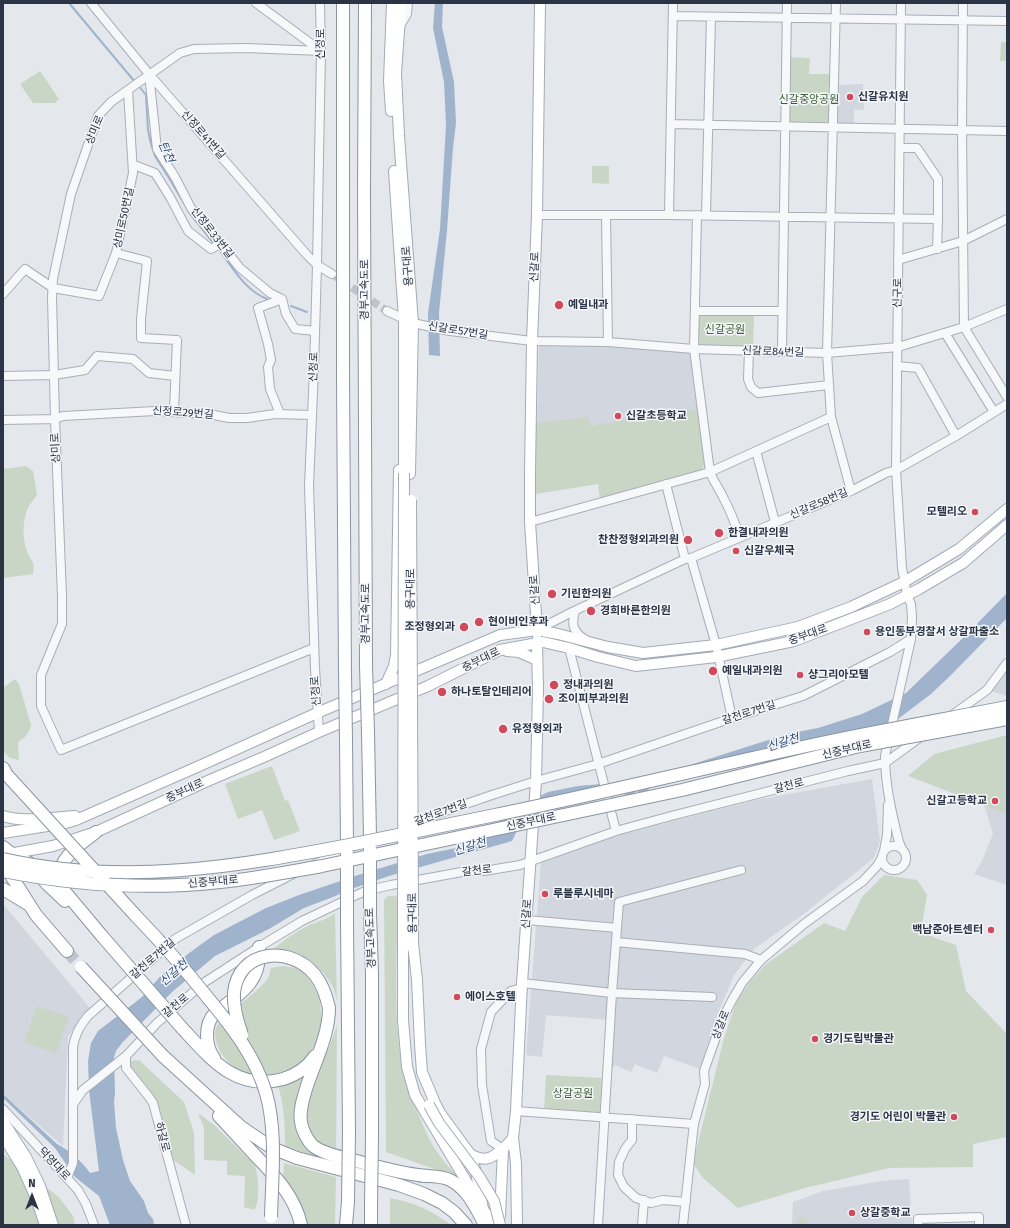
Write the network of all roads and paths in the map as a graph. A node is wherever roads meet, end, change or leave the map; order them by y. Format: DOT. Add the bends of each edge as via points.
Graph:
graph roads {
  1 [pos="91,3"];
  2 [pos="256,3"];
  3 [pos="320,3"];
  4 [pos="343,3"];
  5 [pos="365,3"];
  6 [pos="392,3"];
  7 [pos="402,3"];
  8 [pos="408,3"];
  9 [pos="540,3"];
  10 [pos="673,3"];
  11 [pos="787,3"];
  12 [pos="836,3"];
  13 [pos="901,3"];
  14 [pos="964,3"];
  15 [pos="673,16"];
  16 [pos="711,17"];
  17 [pos="786,18"];
  18 [pos="836,19"];
  19 [pos="901,20"];
  20 [pos="963,20"];
  21 [pos="1007,21"];
  22 [pos="400,26"];
  23 [pos="321,51"];
  24 [pos="150,74"];
  25 [pos="128,90"];
  26 [pos="671,124"];
  27 [pos="708,124"];
  28 [pos="784,126"];
  29 [pos="833,127"];
  30 [pos="900,129"];
  31 [pos="962,130"];
  32 [pos="1007,131"];
  33 [pos="900,148"];
  34 [pos="134,165"];
  35 [pos="537,215"];
  36 [pos="606,215"];
  37 [pos="669,215"];
  38 [pos="701,215"];
  39 [pos="783,216"];
  40 [pos="829,217"];
  41 [pos="899,218"];
  42 [pos="1007,219"];
  43 [pos="938,220"];
  44 [pos="963,241"];
  45 [pos="220,244"];
  46 [pos="937,249"];
  47 [pos="116,253"];
  48 [pos="898,260"];
  49 [pos="317,265"];
  50 [pos="332,274"];
  51 [pos="53,288"];
  52 [pos="3,294"];
  53 [pos="282,299"];
  54 [pos="1007,309"];
  55 [pos="694,310"];
  56 [pos="387,311"];
  57 [pos="782,311"];
  58 [pos="408,321"];
  59 [pos="964,327"];
  60 [pos="315,331"];
  61 [pos="945,333"];
  62 [pos="532,341"];
  63 [pos="608,342"];
  64 [pos="898,347"];
  65 [pos="694,349"];
  66 [pos="749,351"];
  67 [pos="782,352"];
  68 [pos="827,354"];
  69 [pos="897,366"];
  70 [pos="54,375"];
  71 [pos="3,376"];
  72 [pos="175,376"];
  73 [pos="829,385"];
  74 [pos="1007,397"];
  75 [pos="1007,404"];
  76 [pos="174,411"];
  77 [pos="994,412"];
  78 [pos="280,414"];
  79 [pos="312,415"];
  80 [pos="831,417"];
  81 [pos="55,419"];
  82 [pos="3,420"];
  83 [pos="404,432"];
  84 [pos="956,436"];
  85 [pos="756,451"];
  86 [pos="896,470"];
  87 [pos="710,472"];
  88 [pos="407,473"];
  89 [pos="666,484"];
  90 [pos="851,491"];
  91 [pos="1007,509"];
  92 [pos="530,522"];
  93 [pos="775,522"];
  94 [pos="1007,525"];
  95 [pos="740,537"];
  96 [pos="688,558"];
  97 [pos="904,582"];
  98 [pos="907,595"];
  99 [pos="575,611"];
  100 [pos="537,630"];
  101 [pos="911,639"];
  102 [pos="588,642"];
  103 [pos="536,643"];
  104 [pos="716,645"];
  105 [pos="314,648"];
  106 [pos="569,648"];
  107 [pos="500,650"];
  108 [pos="719,656"];
  109 [pos="536,660"];
  110 [pos="1007,663"];
  111 [pos="386,684"];
  112 [pos="1007,707"];
  113 [pos="317,713"];
  114 [pos="732,718"];
  115 [pos="1007,719"];
  116 [pos="319,732"];
  117 [pos="885,759"];
  118 [pos="598,764"];
  119 [pos="4,771"];
  120 [pos="535,784"];
  121 [pos="888,796"];
  122 [pos="89,815"];
  123 [pos="3,816"];
  124 [pos="615,827"];
  125 [pos="96,832"];
  126 [pos="3,833"];
  127 [pos="902,849"];
  128 [pos="5,854"];
  129 [pos="883,855"];
  130 [pos="531,858"];
  131 [pos="3,863"];
  132 [pos="741,870"];
  133 [pos="889,870"];
  134 [pos="3,872"];
  135 [pos="863,881"];
  136 [pos="3,889"];
  137 [pos="29,905"];
  138 [pos="408,910"];
  139 [pos="527,920"];
  140 [pos="617,928"];
  141 [pos="102,936"];
  142 [pos="616,942"];
  143 [pos="413,943"];
  144 [pos="259,947"];
  145 [pos="67,950"];
  146 [pos="762,960"];
  147 [pos="81,967"];
  148 [pos="522,986"];
  149 [pos="612,992"];
  150 [pos="712,996"];
  151 [pos="323,1041"];
  152 [pos="246,1047"];
  153 [pos="126,1056"];
  154 [pos="163,1056"];
  155 [pos="221,1067"];
  156 [pos="74,1104"];
  157 [pos="3,1109"];
  158 [pos="516,1111"];
  159 [pos="605,1118"];
  160 [pos="632,1119"];
  161 [pos="3,1121"];
  162 [pos="694,1124"];
  163 [pos="3,1136"];
  164 [pos="513,1138"];
  165 [pos="503,1149"];
  166 [pos="470,1154"];
  167 [pos="67,1178"];
  168 [pos="644,1200"];
  169 [pos="348,1202"];
  170 [pos="686,1202"];
  171 [pos="483,1209"];
  172 [pos="271,1221"];
  173 [pos="45,1225"];
  174 [pos="53,1225"];
  175 [pos="94,1225"];
  176 [pos="186,1225"];
  177 [pos="301,1225"];
  178 [pos="346,1225"];
  179 [pos="349,1225"];
  180 [pos="371,1225"];
  181 [pos="466,1225"];
  182 [pos="486,1225"];
  183 [pos="494,1225"];
  184 [pos="500,1225"];
  185 [pos="517,1225"];
  186 [pos="598,1225"];
  187 [pos="642,1225"];
  188 [pos="683,1225"];
  189 [pos="918,1225"];
  190 [pos="979,1225"];
  1 -- 24 [label="street, 신정로41번길"];
  2 -- 23 [label="street"];
  3 -- 23 [label="street, 신정로"];
  4 -- 169 [label="highway, 경부고속도로, bridge"];
  5 -- 180 [label="highway, 경부고속도로, bridge" via="366,666 372,974"];
  6 -- 58 [label="main road, 용구대로" via="389,81"];
  7 -- 22 [label="main road, 용구대로"];
  8 -- 22 [label="street" via="407,14"];
  9 -- 35 [label="main road, 신갈로"];
  10 -- 15 [label="street"];
  11 -- 17 [label="street"];
  12 -- 18 [label="street"];
  13 -- 19 [label="street, 신구로"];
  14 -- 20 [label="street"];
  15 -- 16 [label="street"];
  15 -- 26 [label="street"];
  16 -- 17 [label="street"];
  16 -- 27 [label="street"];
  17 -- 18 [label="street"];
  17 -- 28 [label="street"];
  18 -- 19 [label="street"];
  18 -- 29 [label="street"];
  19 -- 20 [label="street"];
  19 -- 30 [label="street, 신구로"];
  20 -- 21 [label="street"];
  20 -- 31 [label="street"];
  22 -- 58 [label="main road, 용구대로" via="396,73"];
  23 -- 24 [label="street, 상미로" via="194,49 180,53"];
  23 -- 49 [label="street, 신정로"];
  24 -- 25 [label="street, 상미로"];
  24 -- 45 [label="street, 신정로33번길" via="157,149 191,208"];
  24 -- 49 [label="street, 신정로41번길"];
  25 -- 34 [label="street, 상미로50번길"];
  25 -- 51 [label="street, 상미로" via="98,116 71,194"];
  26 -- 27 [label="street"];
  26 -- 37 [label="street"];
  27 -- 28 [label="street"];
  27 -- 38 [label="street"];
  28 -- 29 [label="street"];
  28 -- 39 [label="street"];
  29 -- 30 [label="street"];
  29 -- 40 [label="street"];
  30 -- 31 [label="street"];
  30 -- 33 [label="street, 신구로"];
  31 -- 32 [label="street"];
  31 -- 44 [label="street"];
  33 -- 41 [label="street, 신구로"];
  33 -- 43 [label="street" via="917,148 938,179"];
  34 -- 45 [label="street" via="155,172 188,231 211,249"];
  34 -- 47 [label="street, 상미로50번길"];
  35 -- 36 [label="street"];
  35 -- 62 [label="main road, 신갈로"];
  36 -- 37 [label="street"];
  36 -- 63 [label="street"];
  37 -- 38 [label="street"];
  38 -- 39 [label="street"];
  38 -- 55 [label="street"];
  39 -- 40 [label="street"];
  39 -- 57 [label="street"];
  40 -- 41 [label="street"];
  40 -- 68 [label="street"];
  41 -- 43 [label="street"];
  41 -- 48 [label="street, 신구로"];
  42 -- 44 [label="street"];
  43 -- 46 [label="street"];
  44 -- 46 [label="street"];
  44 -- 59 [label="street"];
  45 -- 53 [label="street, 신정로33번길" via="240,268"];
  46 -- 48 [label="street"];
  47 -- 51 [label="street, 상미로50번길" via="99,296"];
  47 -- 72 [label="street" via="147,261 141,338 177,340"];
  48 -- 64 [label="street, 신구로"];
  49 -- 50 [label="street"];
  49 -- 60 [label="street, 신정로"];
  51 -- 52 [label="street" via="25,269"];
  51 -- 70 [label="street, 상미로"];
  53 -- 60 [label="street" via="286,314 295,329"];
  53 -- 78 [label="street" via="258,308 271,360 268,367 270,390"];
  54 -- 59 [label="street, 신갈로84번길"];
  55 -- 57 [label="street"];
  55 -- 65 [label="street"];
  56 -- 58 [label="street, 신갈로57번길"];
  57 -- 67 [label="street"];
  58 -- 62 [label="street, 신갈로57번길" via="444,330"];
  58 -- 83 [label="main road, 용구대로"];
  58 -- 88 [label="main road, 용구대로"];
  59 -- 61 [label="street, 신갈로84번길"];
  59 -- 74 [label="street"];
  60 -- 79 [label="street, 신정로"];
  61 -- 64 [label="street, 신갈로84번길"];
  61 -- 77 [label="street"];
  62 -- 63 [label="street, 신갈로84번길"];
  62 -- 92 [label="main road, 신갈로"];
  63 -- 65 [label="street, 신갈로84번길"];
  64 -- 68 [label="street, 신갈로84번길"];
  64 -- 69 [label="street, 신구로"];
  65 -- 66 [label="street, 신갈로84번길"];
  65 -- 87 [label="street"];
  66 -- 67 [label="street, 신갈로84번길"];
  66 -- 73 [label="street" via="748,379 751,387 758,393"];
  67 -- 68 [label="street, 신갈로84번길"];
  68 -- 73 [label="street"];
  69 -- 84 [label="street" via="918,368"];
  69 -- 86 [label="street, 신구로"];
  70 -- 71 [label="street"];
  70 -- 72 [label="street" via="85,370 97,356 133,359 149,373"];
  70 -- 81 [label="street, 상미로"];
  72 -- 76 [label="street"];
  73 -- 80 [label="street"];
  75 -- 77 [label="street, 신갈로58번길"];
  76 -- 78 [label="street, 신정로29번길" via="229,418"];
  76 -- 81 [label="street, 신정로29번길" via="63,416"];
  77 -- 84 [label="street, 신갈로58번길"];
  78 -- 79 [label="street, 신정로29번길"];
  79 -- 105 [label="street, 신정로" via="309,486"];
  80 -- 85 [label="street"];
  80 -- 90 [label="street"];
  81 -- 82 [label="street, 신정로29번길"];
  81 -- 105 [label="street, 상미로" via="62,624 41,675 41,706 60,750"];
  83 -- 88 [label="main road, 용구대로"];
  83 -- 111 [label="main road" via="400,446 396,655"];
  84 -- 86 [label="street, 신갈로58번길"];
  85 -- 87 [label="street"];
  85 -- 93 [label="street"];
  86 -- 90 [label="street, 신갈로58번길"];
  86 -- 97 [label="street, 신구로"];
  87 -- 89 [label="street"];
  87 -- 95 [label="street"];
  88 -- 138 [label="main road, 용구대로, bridge"];
  89 -- 92 [label="street"];
  89 -- 96 [label="street"];
  90 -- 93 [label="street, 신갈로58번길"];
  91 -- 97 [label="main road, 중부대로" via="959,549"];
  92 -- 100 [label="main road, 신갈로"];
  93 -- 95 [label="street, 신갈로58번길"];
  94 -- 98 [label="main road, 중부대로" via="963,563"];
  95 -- 96 [label="street, 신갈로58번길"];
  96 -- 99 [label="street, 신갈로58번길"];
  96 -- 104 [label="street"];
  97 -- 98 [label="street, 신구로"];
  97 -- 104 [label="main road, 중부대로" via="851,607 798,627"];
  98 -- 101 [label="street, 신구로" via="911,604"];
  98 -- 108 [label="main road, 중부대로" via="794,641"];
  99 -- 100 [label="street, 신갈로58번길"];
  99 -- 102 [label="street" via="572,623 574,629"];
  100 -- 102 [label="main road, 중부대로"];
  100 -- 103 [label="street, 신갈로"];
  100 -- 111 [label="main road, 중부대로" via="500,635"];
  101 -- 114 [label="street, 갈천로7번길" via="803,696"];
  101 -- 117 [label="street, 신구로, bridge"];
  102 -- 104 [label="main road, 중부대로" via="643,653"];
  103 -- 106 [label="main road, 중부대로" via="544,642"];
  103 -- 107 [label="main road, 중부대로"];
  103 -- 109 [label="main road, 신갈로"];
  104 -- 108 [label="street"];
  105 -- 113 [label="street, 신정로"];
  106 -- 108 [label="main road, 중부대로" via="636,666"];
  106 -- 118 [label="street"];
  107 -- 109 [label="main road" via="519,652"];
  107 -- 116 [label="main road, 중부대로" via="428,686"];
  108 -- 114 [label="street"];
  109 -- 120 [label="main road, 신갈로" via="538,690"];
  110 -- 117 [label="street" via="987,690"];
  111 -- 113 [label="main road, 중부대로"];
  112 -- 128 [label="highway, 신중부대로, bridge" via="821,743 557,802 257,862 168,872 133,873 24,864"];
  113 -- 116 [label="street, 신정로"];
  113 -- 122 [label="main road, 중부대로"];
  114 -- 118 [label="street, 갈천로7번길"];
  115 -- 134 [label="highway, 신중부대로, bridge" via="860,746 682,790 262,877 213,883 134,886 77,882"];
  116 -- 125 [label="main road, 중부대로"];
  117 -- 121 [label="street, 신구로"];
  117 -- 124 [label="street, 갈천로" via="672,816"];
  118 -- 120 [label="street, 갈천로7번길"];
  118 -- 124 [label="street, bridge"];
  119 -- 152 [label="highway, bridge" via="179,962"];
  120 -- 130 [label="main road, 신갈로, bridge"];
  120 -- 156 [label="street, 갈천로7번길" via="428,817 320,861 175,938 88,1016 78,1029 73,1047"];
  121 -- 127 [label="street"];
  121 -- 129 [label="street" via="887,835"];
  122 -- 123 [label="main road" via="21,820"];
  122 -- 126 [label="main road, 중부대로" via="66,823"];
  124 -- 130 [label="street, 갈천로"];
  125 -- 128 [label="main road, 중부대로" via="53,846"];
  125 -- 141 [label="highway" via="65,859 59,871 59,879 61,886"];
  127 -- 129 [label="street" via="893,846 887,848"];
  127 -- 133 [label="street" via="906,856 904,865 898,870"];
  128 -- 141 [label="highway" via="29,863 47,884"];
  129 -- 133 [label="street" via="883,864"];
  129 -- 135 [label="street, 상갈로"];
  130 -- 139 [label="main road, 신갈로"];
  130 -- 144 [label="street, 갈천로" via="508,868 467,872 364,891 302,921"];
  131 -- 137 [label="highway"];
  132 -- 140 [label="street" via="619,902"];
  133 -- 135 [label="street, 상갈로"];
  135 -- 146 [label="street, 상갈로" via="804,924"];
  136 -- 137 [label="highway"];
  137 -- 145 [label="highway"];
  138 -- 143 [label="main road, 용구대로"];
  138 -- 171 [label="main road, 용구대로" via="403,1020 407,1067 415,1095"];
  139 -- 140 [label="street"];
  139 -- 148 [label="main road, 신갈로"];
  140 -- 142 [label="street"];
  141 -- 155 [label="highway, bridge" via="182,1028"];
  142 -- 146 [label="street" via="745,954"];
  142 -- 149 [label="street"];
  143 -- 166 [label="main road" via="422,1072 440,1113"];
  143 -- 184 [label="main road, 용구대로, bridge" via="413,1034 418,1076 439,1123 480,1176 494,1201"];
  144 -- 153 [label="street, 갈천로" via="205,982 157,1023"];
  144 -- 155 [label="highway" via="260,962 252,982 215,1013 209,1022 209,1049"];
  146 -- 162 [label="street, 상갈로" via="742,982 722,1020 704,1071 705,1084"];
  147 -- 154 [label="highway, bridge"];
  148 -- 149 [label="street"];
  148 -- 158 [label="main road, 신갈로"];
  148 -- 165 [label="street" via="511,991 492,1012 481,1049 482,1085 491,1141"];
  149 -- 150 [label="street"];
  149 -- 159 [label="street"];
  151 -- 152 [label="highway, bridge" via="329,1008 321,982 299,961 290,957 264,957 249,963 243,970 234,993 236,1012"];
  151 -- 155 [label="highway" via="306,1067 277,1080 265,1082 245,1079"];
  151 -- 182 [label="highway" via="301,1112 303,1130 313,1146 332,1154 392,1170 452,1181 469,1196"];
  152 -- 172 [label="highway, bridge" via="270,1107 273,1143"];
  153 -- 156 [label="street, 갈천로" via="83,1090"];
  153 -- 176 [label="street, 하갈로" via="126,1068 153,1103"];
  154 -- 177 [label="highway" via="286,1189"];
  154 -- 181 [label="highway" via="241,1127 272,1148 297,1158 424,1194 442,1203"];
  156 -- 167 [label="street" via="73,1163"];
  157 -- 167 [label="street, 덕영대로"];
  158 -- 159 [label="street"];
  158 -- 164 [label="main road, 신갈로"];
  159 -- 160 [label="street"];
  159 -- 186 [label="street"];
  160 -- 162 [label="street"];
  160 -- 168 [label="street" via="632,1140 619,1162 618,1175 624,1187 636,1198"];
  161 -- 174 [label="main road" via="26,1157 40,1186"];
  162 -- 170 [label="street, 상갈로"];
  163 -- 173 [label="main road" via="22,1167"];
  164 -- 165 [label="main road"];
  164 -- 185 [label="main road, 신갈로"];
  165 -- 166 [label="main road" via="484,1159 478,1159"];
  165 -- 184 [label="main road"];
  166 -- 171 [label="main road"];
  167 -- 175 [label="street, 덕영대로" via="78,1190"];
  168 -- 170 [label="street" via="651,1203 663,1200"];
  168 -- 187 [label="street"];
  169 -- 178 [label="highway"];
  169 -- 179 [label="highway, 경부고속도로"];
  170 -- 188 [label="street, 상갈로"];
  171 -- 182 [label="main road, 용구대로"];
  171 -- 183 [label="main road"];
  189 -- 190 [label="street" via="918,1219 979,1217"];
}
